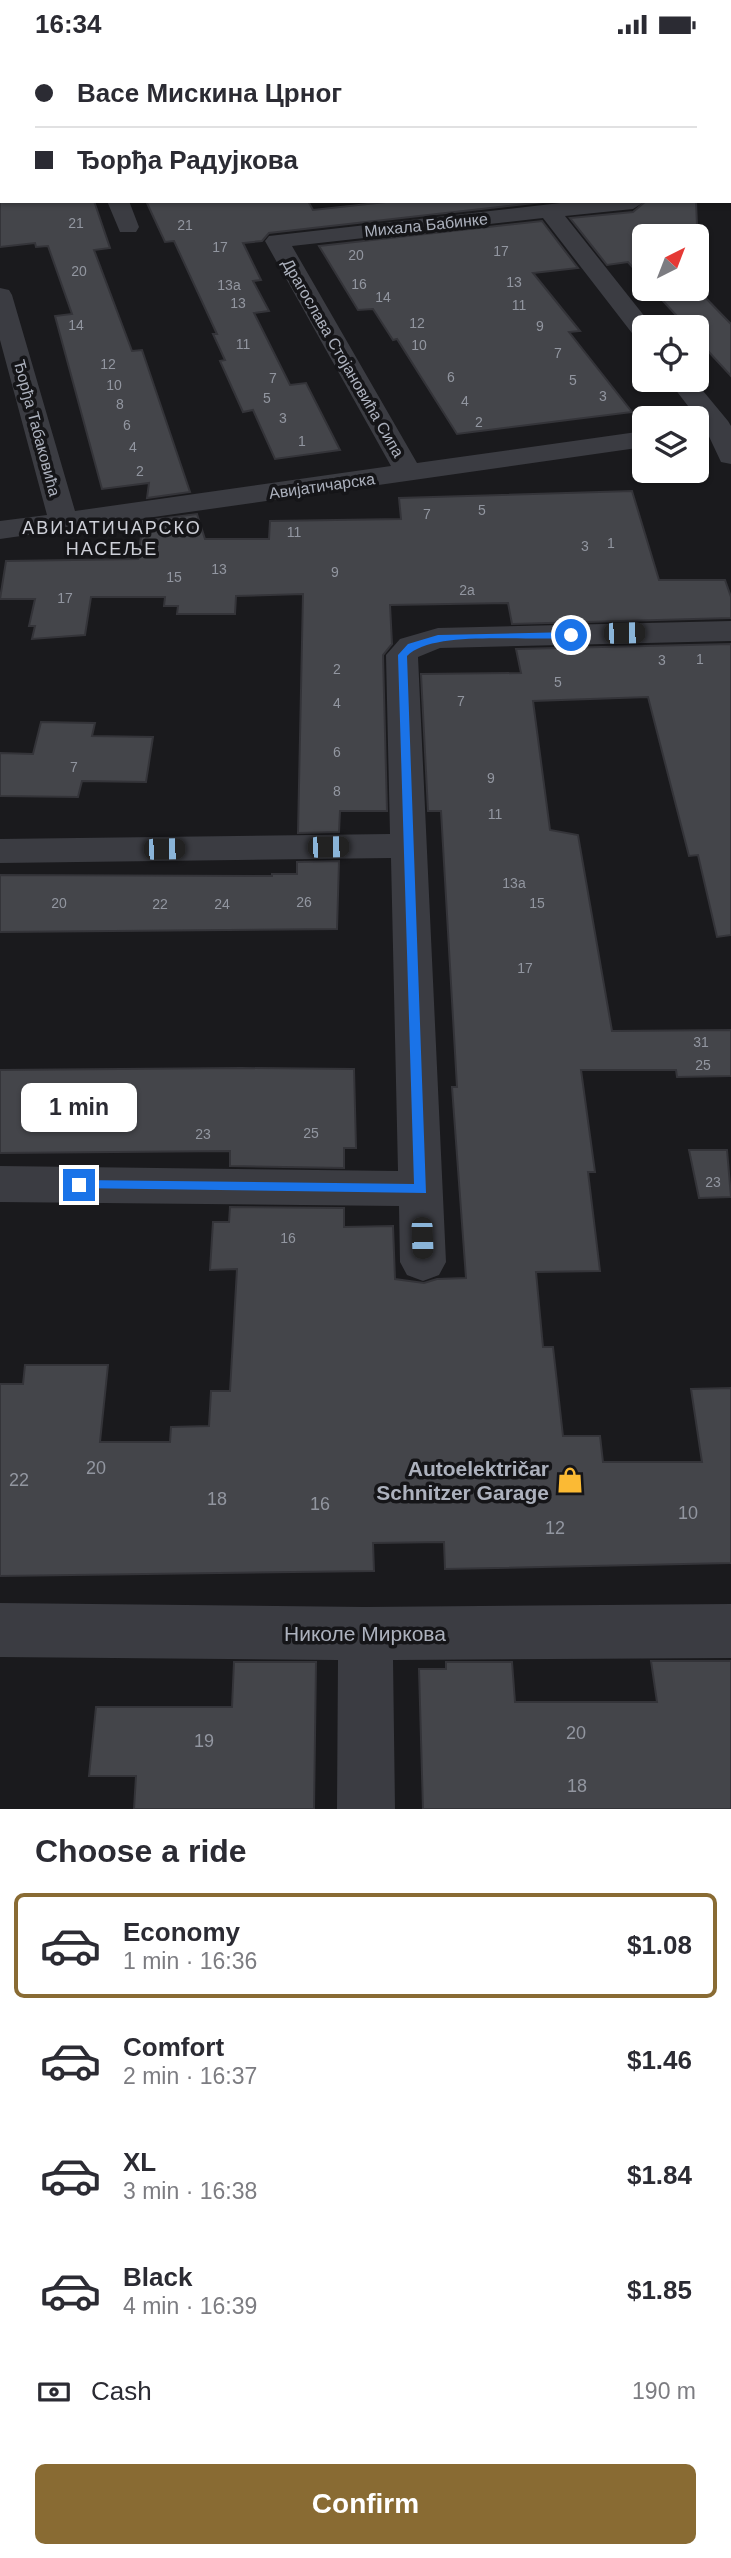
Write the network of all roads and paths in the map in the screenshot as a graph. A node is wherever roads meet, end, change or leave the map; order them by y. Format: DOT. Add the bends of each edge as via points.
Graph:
graph roads {
  1 [pos="119,203"];
  2 [pos="624,203"];
  3 [pos="549,211"];
  4 [pos="128,227"];
  5 [pos="276,241"];
  6 [pos="0,295"];
  7 [pos="632,317"];
  8 [pos="690,392"];
  9 [pos="715,428"];
  10 [pos="632,441"];
  11 [pos="731,456"];
  12 [pos="409,474"];
  13 [pos="63,521"];
  14 [pos="0,530"];
  15 [pos="731,631"];
  16 [pos="410,846"];
  17 [pos="0,851"];
  18 [pos="0,1184"];
  19 [pos="421,1189"];
  20 [pos="423,1262"];
  21 [pos="0,1630"];
  22 [pos="731,1631"];
  23 [pos="365,1634"];
  24 [pos="366,1809"];
  1 -- 4 [label="street"];
  2 -- 3 [label="street, Михала Бабинке"];
  3 -- 5 [label="street, Михала Бабинке"];
  3 -- 7 [label="street"];
  5 -- 12 [label="street, Драгослава Стојановића Сипа"];
  6 -- 13 [label="street, Ђорђа Табаковића"];
  8 -- 9 [label="street"];
  9 -- 11 [label="street"];
  10 -- 12 [label="street, Авијатичарска"];
  12 -- 13 [label="street, Авијатичарска"];
  13 -- 14 [label="street, Авијатичарска"];
  15 -- 16 [label="street" via="438,638 411,646 402,655 401,665"];
  16 -- 17 [label="street"];
  16 -- 19 [label="street"];
  18 -- 19 [label="street"];
  19 -- 20 [label="street"];
  21 -- 23 [label="street, Николе Миркова"];
  22 -- 23 [label="street, Николе Миркова"];
  23 -- 24 [label="street"];
}
